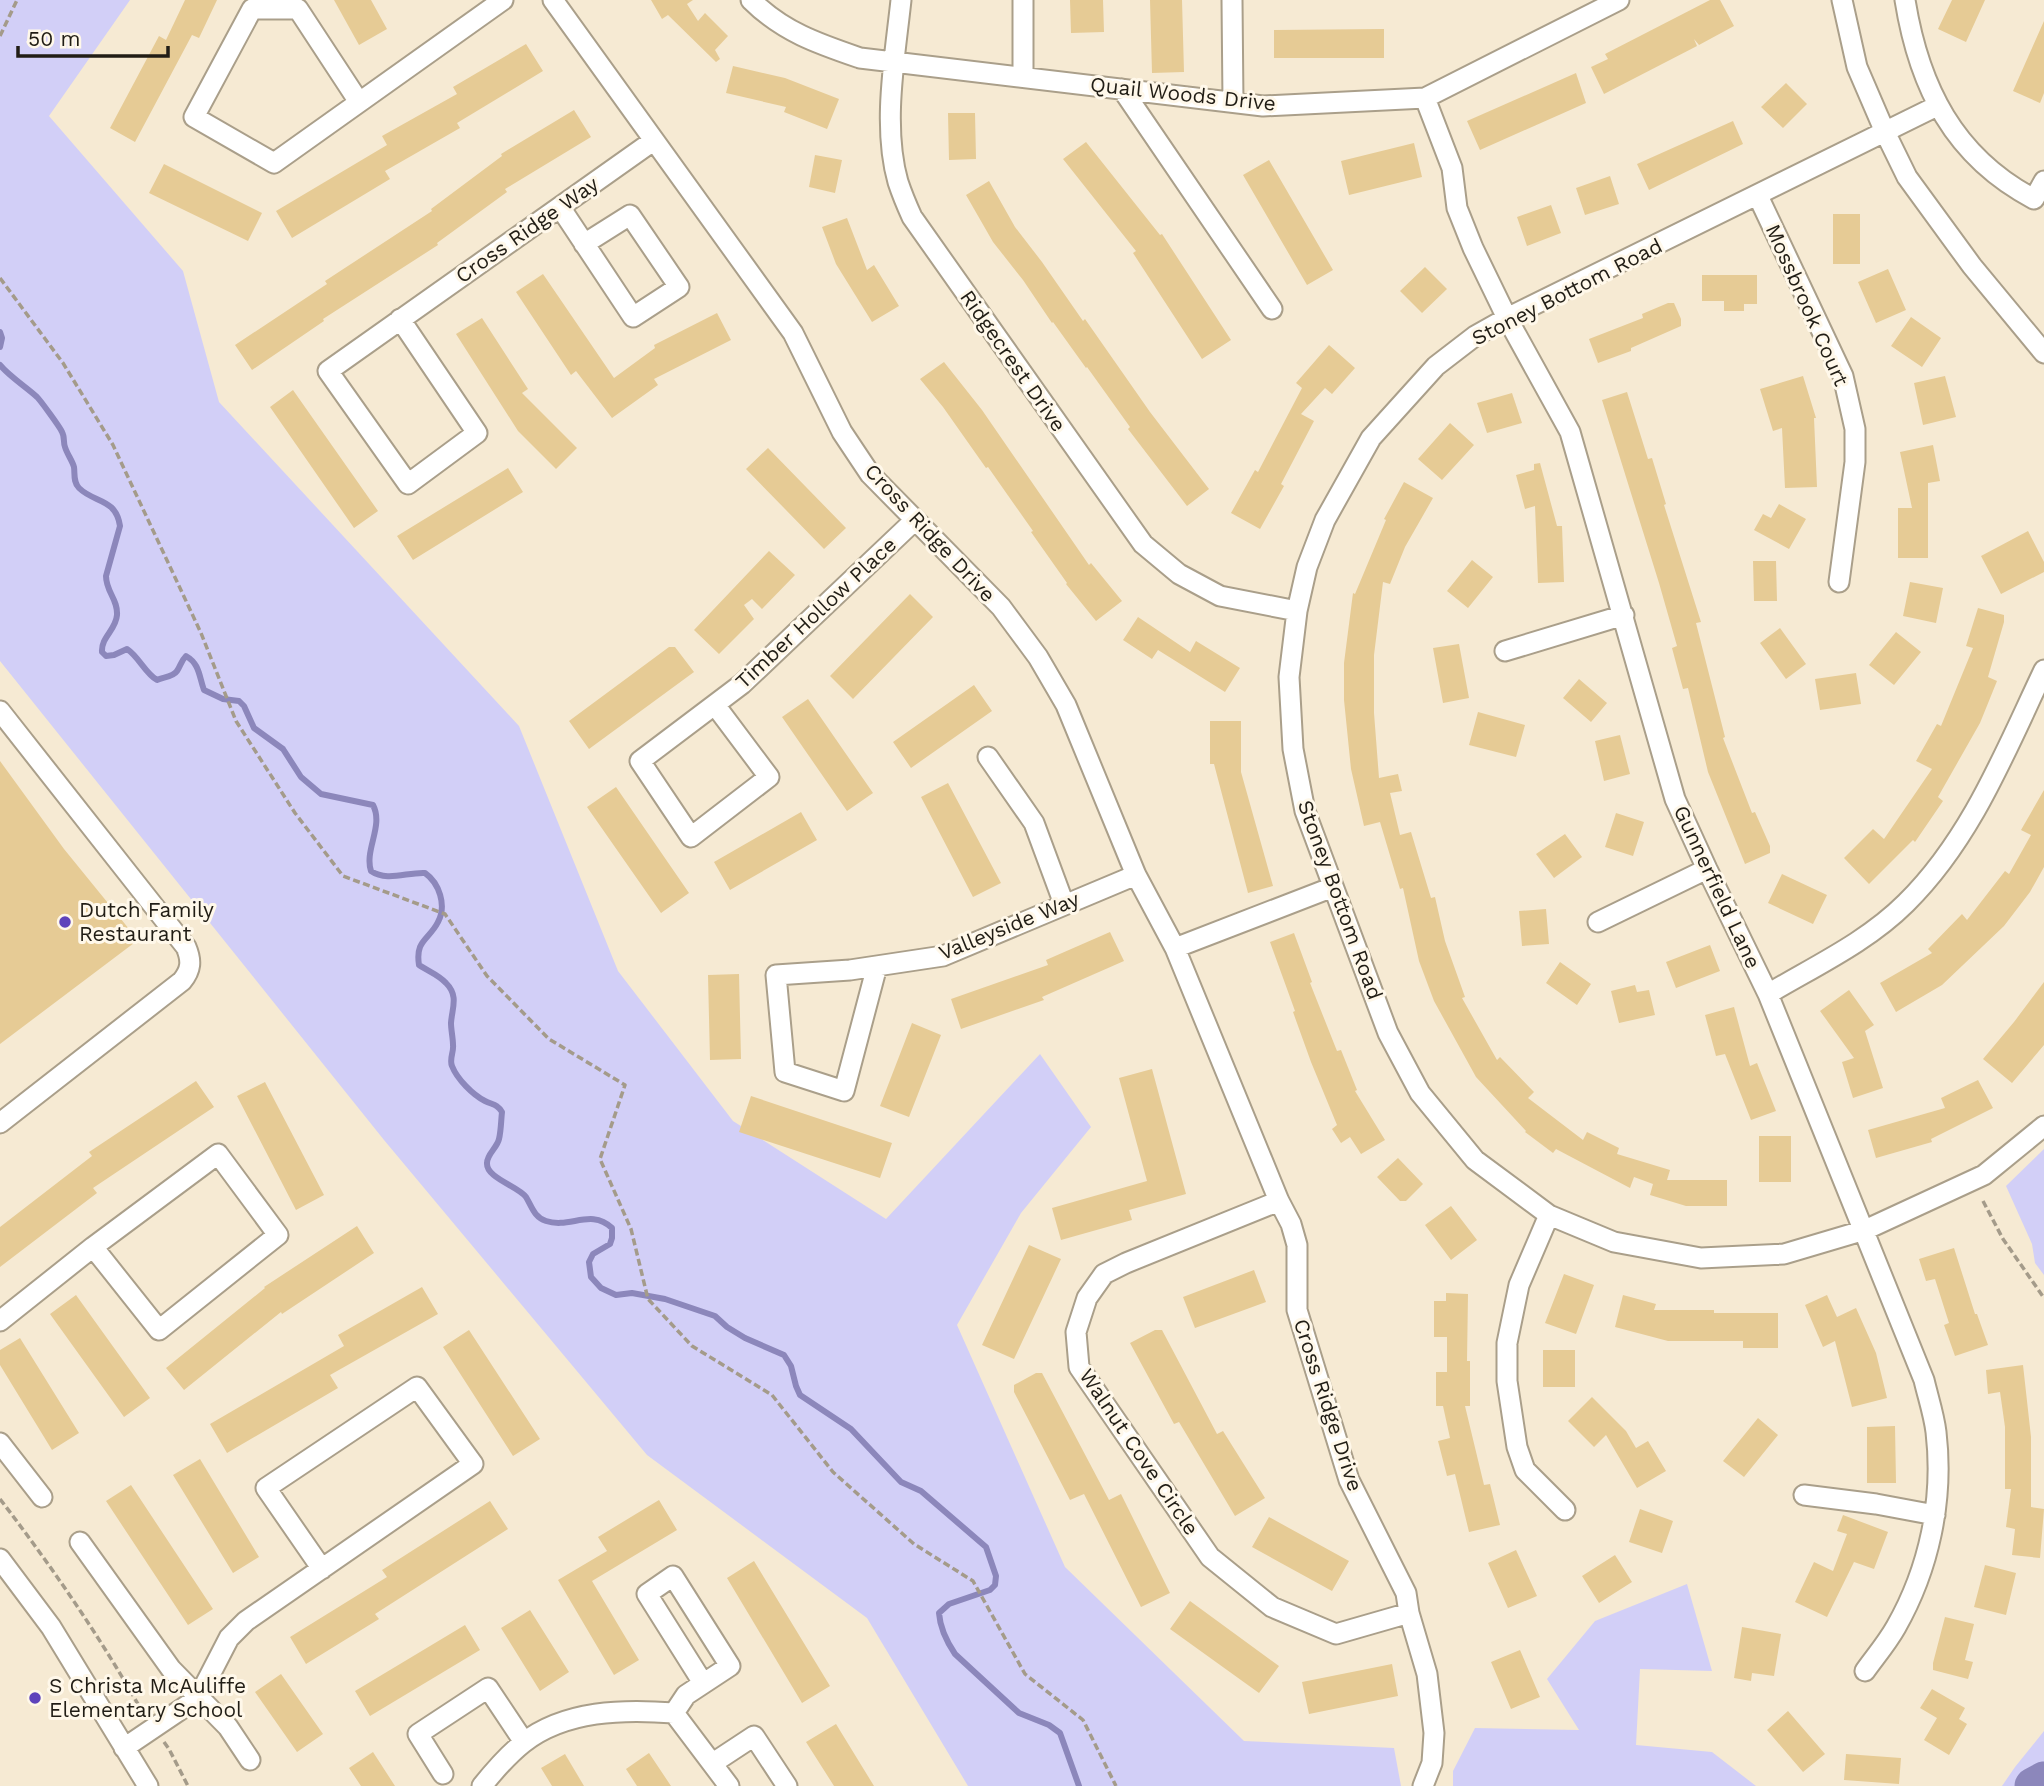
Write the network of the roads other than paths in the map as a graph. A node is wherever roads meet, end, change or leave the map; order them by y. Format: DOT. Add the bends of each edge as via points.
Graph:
graph roads {
  1 [pos="503,0"];
  2 [pos="553,0"];
  3 [pos="751,0"];
  4 [pos="901,0"];
  5 [pos="1023,0"];
  6 [pos="1232,0"];
  7 [pos="1619,0"];
  8 [pos="1842,0"];
  9 [pos="1905,0"];
  10 [pos="894,64"];
  11 [pos="1023,76"];
  12 [pos="1122,89"];
  13 [pos="1425,98"];
  14 [pos="359,102"];
  15 [pos="1233,102"];
  16 [pos="1937,106"];
  17 [pos="1885,132"];
  18 [pos="653,141"];
  19 [pos="2044,181"];
  20 [pos="1758,196"];
  21 [pos="560,207"];
  22 [pos="584,244"];
  23 [pos="1272,309"];
  24 [pos="1507,318"];
  25 [pos="400,319"];
  26 [pos="2044,353"];
  27 [pos="915,520"];
  28 [pos="1839,582"];
  29 [pos="1297,611"];
  30 [pos="1624,615"];
  31 [pos="1505,651"];
  32 [pos="2044,670"];
  33 [pos="715,705"];
  34 [pos="0,711"];
  35 [pos="988,757"];
  36 [pos="1707,869"];
  37 [pos="1136,874"];
  38 [pos="1333,887"];
  39 [pos="1064,904"];
  40 [pos="1598,922"];
  41 [pos="1175,948"];
  42 [pos="877,966"];
  43 [pos="1768,994"];
  44 [pos="0,1123"];
  45 [pos="2044,1126"];
  46 [pos="1279,1201"];
  47 [pos="1549,1215"];
  48 [pos="1865,1230"];
  49 [pos="93,1247"];
  50 [pos="0,1321"];
  51 [pos="0,1443"];
  52 [pos="1804,1495"];
  53 [pos="42,1497"];
  54 [pos="1564,1510"];
  55 [pos="1935,1515"];
  56 [pos="80,1542"];
  57 [pos="0,1559"];
  58 [pos="322,1569"];
  59 [pos="1409,1613"];
  60 [pos="1865,1671"];
  61 [pos="704,1683"];
  62 [pos="198,1698"];
  63 [pos="674,1713"];
  64 [pos="524,1742"];
  65 [pos="124,1748"];
  66 [pos="250,1760"];
  67 [pos="713,1763"];
  68 [pos="443,1774"];
  69 [pos="148,1786"];
  70 [pos="482,1786"];
  71 [pos="729,1786"];
  72 [pos="788,1786"];
  73 [pos="1423,1786"];
  1 -- 14 [label="street"];
  2 -- 18 [label="street, Cross Ridge Drive"];
  3 -- 10 [label="street, Quail Woods Drive" via="807,39 860,58"];
  4 -- 10 [label="street, Ridgecrest Drive"];
  5 -- 11 [label="street"];
  6 -- 15 [label="street"];
  7 -- 13 [label="street, Quail Woods Drive"];
  8 -- 17 [label="street" via="1857,67"];
  9 -- 16 [label="street" via="1913,40"];
  10 -- 11 [label="street, Quail Woods Drive"];
  10 -- 29 [label="street, Ridgecrest Drive" via="890,126 898,181 912,217 1143,544 1179,574 1220,596"];
  11 -- 12 [label="street, Quail Woods Drive"];
  12 -- 15 [label="street, Quail Woods Drive"];
  12 -- 23 [label="street"];
  13 -- 15 [label="street, Quail Woods Drive" via="1263,106"];
  13 -- 24 [label="street, Gunnerfield Lane" via="1452,168 1457,208"];
  14 -- 14 [label="street" via="274,163 194,117 252,9 298,9"];
  16 -- 17 [label="street, Stoney Bottom Road"];
  16 -- 19 [label="street" via="1975,157 1996,176 2034,199"];
  17 -- 20 [label="street, Stoney Bottom Road"];
  17 -- 26 [label="street" via="1907,177"];
  18 -- 21 [label="street, Cross Ridge Way"];
  18 -- 27 [label="street, Cross Ridge Drive" via="793,333 842,432 870,474"];
  20 -- 24 [label="street, Stoney Bottom Road"];
  20 -- 28 [label="street, Mossbrook Court" via="1843,376 1855,429 1855,463"];
  21 -- 22 [label="street"];
  21 -- 25 [label="street, Cross Ridge Way"];
  22 -- 22 [label="street" via="633,317 679,287 630,215"];
  24 -- 29 [label="street, Stoney Bottom Road" via="1475,335 1436,366 1371,439 1325,520"];
  24 -- 30 [label="street, Gunnerfield Lane" via="1570,432"];
  25 -- 25 [label="street, Cross Ridge Way" via="328,371 408,484 477,433"];
  27 -- 33 [label="street, Timber Hollow Place"];
  27 -- 37 [label="street, Cross Ridge Drive" via="1001,607 1038,657 1066,705"];
  29 -- 38 [label="street, Stoney Bottom Road" via="1289,677 1293,749 1305,811"];
  30 -- 31 [label="street"];
  30 -- 36 [label="street, Gunnerfield Lane" via="1675,799"];
  32 -- 43 [label="street" via="1978,808 1936,870 1905,905 1865,936"];
  33 -- 33 [label="street, Timber Hollow Place" via="640,761 691,836 769,777"];
  34 -- 44 [label="street" via="186,947 191,963 182,981"];
  35 -- 39 [label="street" via="1034,823"];
  36 -- 40 [label="street"];
  36 -- 43 [label="street, Gunnerfield Lane"];
  37 -- 39 [label="street, Valleyside Way"];
  37 -- 41 [label="street, Cross Ridge Drive"];
  38 -- 41 [label="street"];
  38 -- 47 [label="street, Stoney Bottom Road" via="1388,1033 1420,1093 1475,1160"];
  39 -- 42 [label="street, Valleyside Way" via="943,956"];
  41 -- 46 [label="street, Cross Ridge Drive"];
  42 -- 42 [label="street, Valleyside Way" via="775,975 785,1072 844,1091"];
  43 -- 48 [label="street, Gunnerfield Lane"];
  45 -- 48 [label="street, Stoney Bottom Road" via="1984,1175"];
  46 -- 59 [label="street, Cross Ridge Drive" via="1297,1245 1297,1310 1349,1480 1406,1593"];
  46 -- 59 [label="street, Walnut Cove Circle" via="1104,1274 1087,1298 1076,1332 1079,1367 1210,1557 1272,1607 1336,1634"];
  47 -- 48 [label="street, Stoney Bottom Road" via="1614,1242 1701,1258 1784,1254"];
  47 -- 54 [label="street" via="1519,1284 1507,1343 1507,1381 1525,1470"];
  48 -- 55 [label="street, Gunnerfield Lane" via="1924,1380 1936,1431"];
  49 -- 49 [label="street" via="218,1154 278,1235 159,1330"];
  49 -- 50 [label="street"];
  51 -- 53 [label="street"];
  52 -- 55 [label="street"];
  55 -- 60 [label="street, Gunnerfield Lane" via="1920,1577 1895,1628"];
  56 -- 62 [label="street" via="171,1669"];
  57 -- 65 [label="street" via="51,1627"];
  58 -- 58 [label="street" via="473,1464 417,1387 266,1488"];
  58 -- 62 [label="street" via="246,1621 229,1638"];
  59 -- 73 [label="street, Cross Ridge Drive" via="1427,1674 1434,1733 1432,1763"];
  61 -- 61 [label="street" via="648,1594 673,1576 730,1666"];
  61 -- 63 [label="street" via="686,1695"];
  62 -- 65 [label="street"];
  62 -- 66 [label="street" via="228,1727"];
  63 -- 64 [label="street" via="603,1713 559,1722"];
  63 -- 67 [label="street"];
  64 -- 68 [label="street" via="488,1688 418,1734"];
  64 -- 70 [label="street"];
  65 -- 69 [label="street"];
  67 -- 71 [label="street"];
  67 -- 72 [label="street" via="754,1736"];
}
